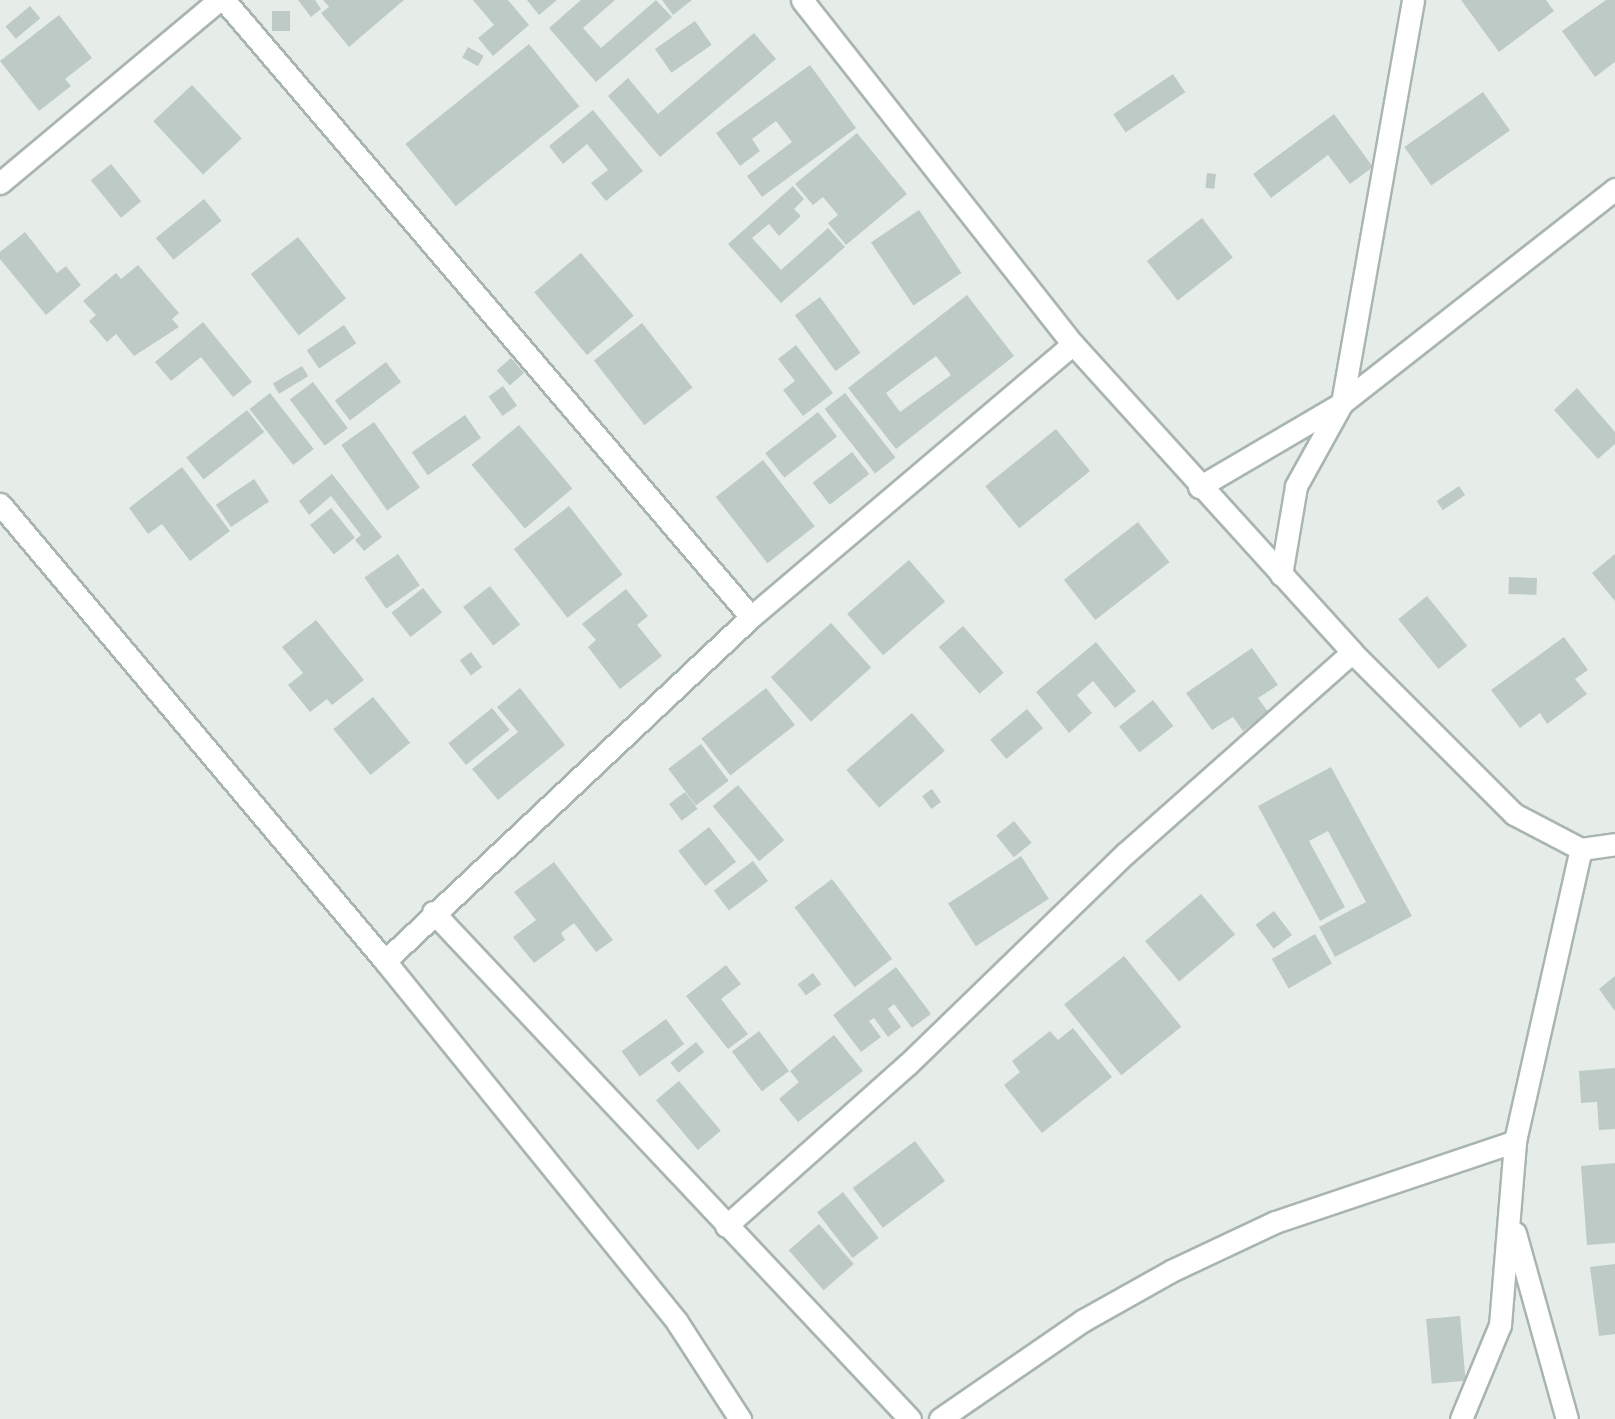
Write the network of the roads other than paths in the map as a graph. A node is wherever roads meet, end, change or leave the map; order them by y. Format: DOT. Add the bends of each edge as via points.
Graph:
graph roads {
  1 [pos="219,0"];
  2 [pos="224,0"];
  3 [pos="802,0"];
  4 [pos="1413,0"];
  5 [pos="0,183"];
  6 [pos="1615,189"];
  7 [pos="1073,344"];
  8 [pos="1342,403"];
  9 [pos="1199,486"];
  10 [pos="0,504"];
  11 [pos="1281,575"];
  12 [pos="751,617"];
  13 [pos="1352,652"];
  14 [pos="1615,844"];
  15 [pos="1581,849"];
  16 [pos="433,912"];
  17 [pos="385,961"];
  18 [pos="1515,1141"];
  19 [pos="1512,1221"];
  20 [pos="726,1226"];
  21 [pos="740,1419"];
  22 [pos="910,1419"];
  23 [pos="940,1419"];
  24 [pos="1461,1419"];
  25 [pos="1567,1419"];
  1 -- 5 [label="street"];
  2 -- 12 [label="street"];
  3 -- 7 [label="street"];
  4 -- 8 [label="street"];
  6 -- 8 [label="street"];
  7 -- 9 [label="street"];
  7 -- 12 [label="street"];
  8 -- 9 [label="street"];
  8 -- 11 [label="street" via="1296,486"];
  9 -- 11 [label="street"];
  10 -- 17 [label="street"];
  11 -- 13 [label="street"];
  12 -- 16 [label="street"];
  13 -- 15 [label="street" via="1514,814"];
  13 -- 20 [label="street" via="1126,853 908,1064"];
  14 -- 15 [label="street"];
  15 -- 18 [label="street"];
  16 -- 17 [label="street"];
  16 -- 20 [label="street"];
  17 -- 21 [label="street" via="677,1322"];
  18 -- 19 [label="street"];
  18 -- 23 [label="street" via="1275,1222 1171,1271 1082,1321"];
  19 -- 24 [label="street" via="1500,1325"];
  19 -- 25 [label="street"];
  20 -- 22 [label="street"];
}
